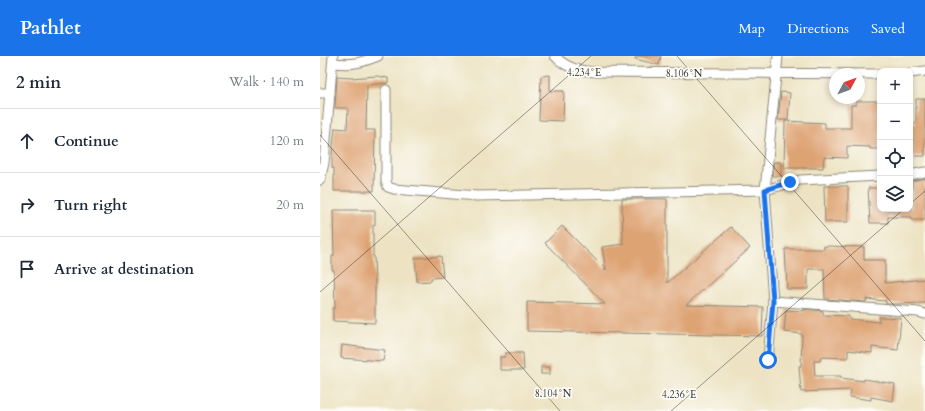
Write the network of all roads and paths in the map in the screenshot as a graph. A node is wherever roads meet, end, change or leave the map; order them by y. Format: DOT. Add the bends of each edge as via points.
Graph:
graph roads {
  1 [pos="378,56"];
  2 [pos="555,56"];
  3 [pos="778,56"];
  4 [pos="333,59"];
  5 [pos="925,71"];
  6 [pos="776,72"];
  7 [pos="913,73"];
  8 [pos="877,74"];
  9 [pos="386,90"];
  10 [pos="320,93"];
  11 [pos="330,93"];
  12 [pos="925,172"];
  13 [pos="913,175"];
  14 [pos="877,176"];
  15 [pos="320,180"];
  16 [pos="765,190"];
  17 [pos="773,301"];
  18 [pos="925,314"];
  19 [pos="768,360"];
  1 -- 4 [label="street" via="350,65"];
  2 -- 6 [label="street" via="570,68 586,72"];
  3 -- 6 [label="street"];
  4 -- 11 [label="street"];
  5 -- 7 [label="street"];
  6 -- 8 [label="street"];
  6 -- 16 [label="street"];
  9 -- 16 [label="street" via="386,181 388,187 394,189 477,196"];
  10 -- 11 [label="street"];
  11 -- 15 [label="street" via="324,163"];
  12 -- 13 [label="street"];
  14 -- 16 [label="street" via="800,180"];
  16 -- 17 [label="street"];
  17 -- 18 [label="street"];
  17 -- 19 [label="street"];
}
